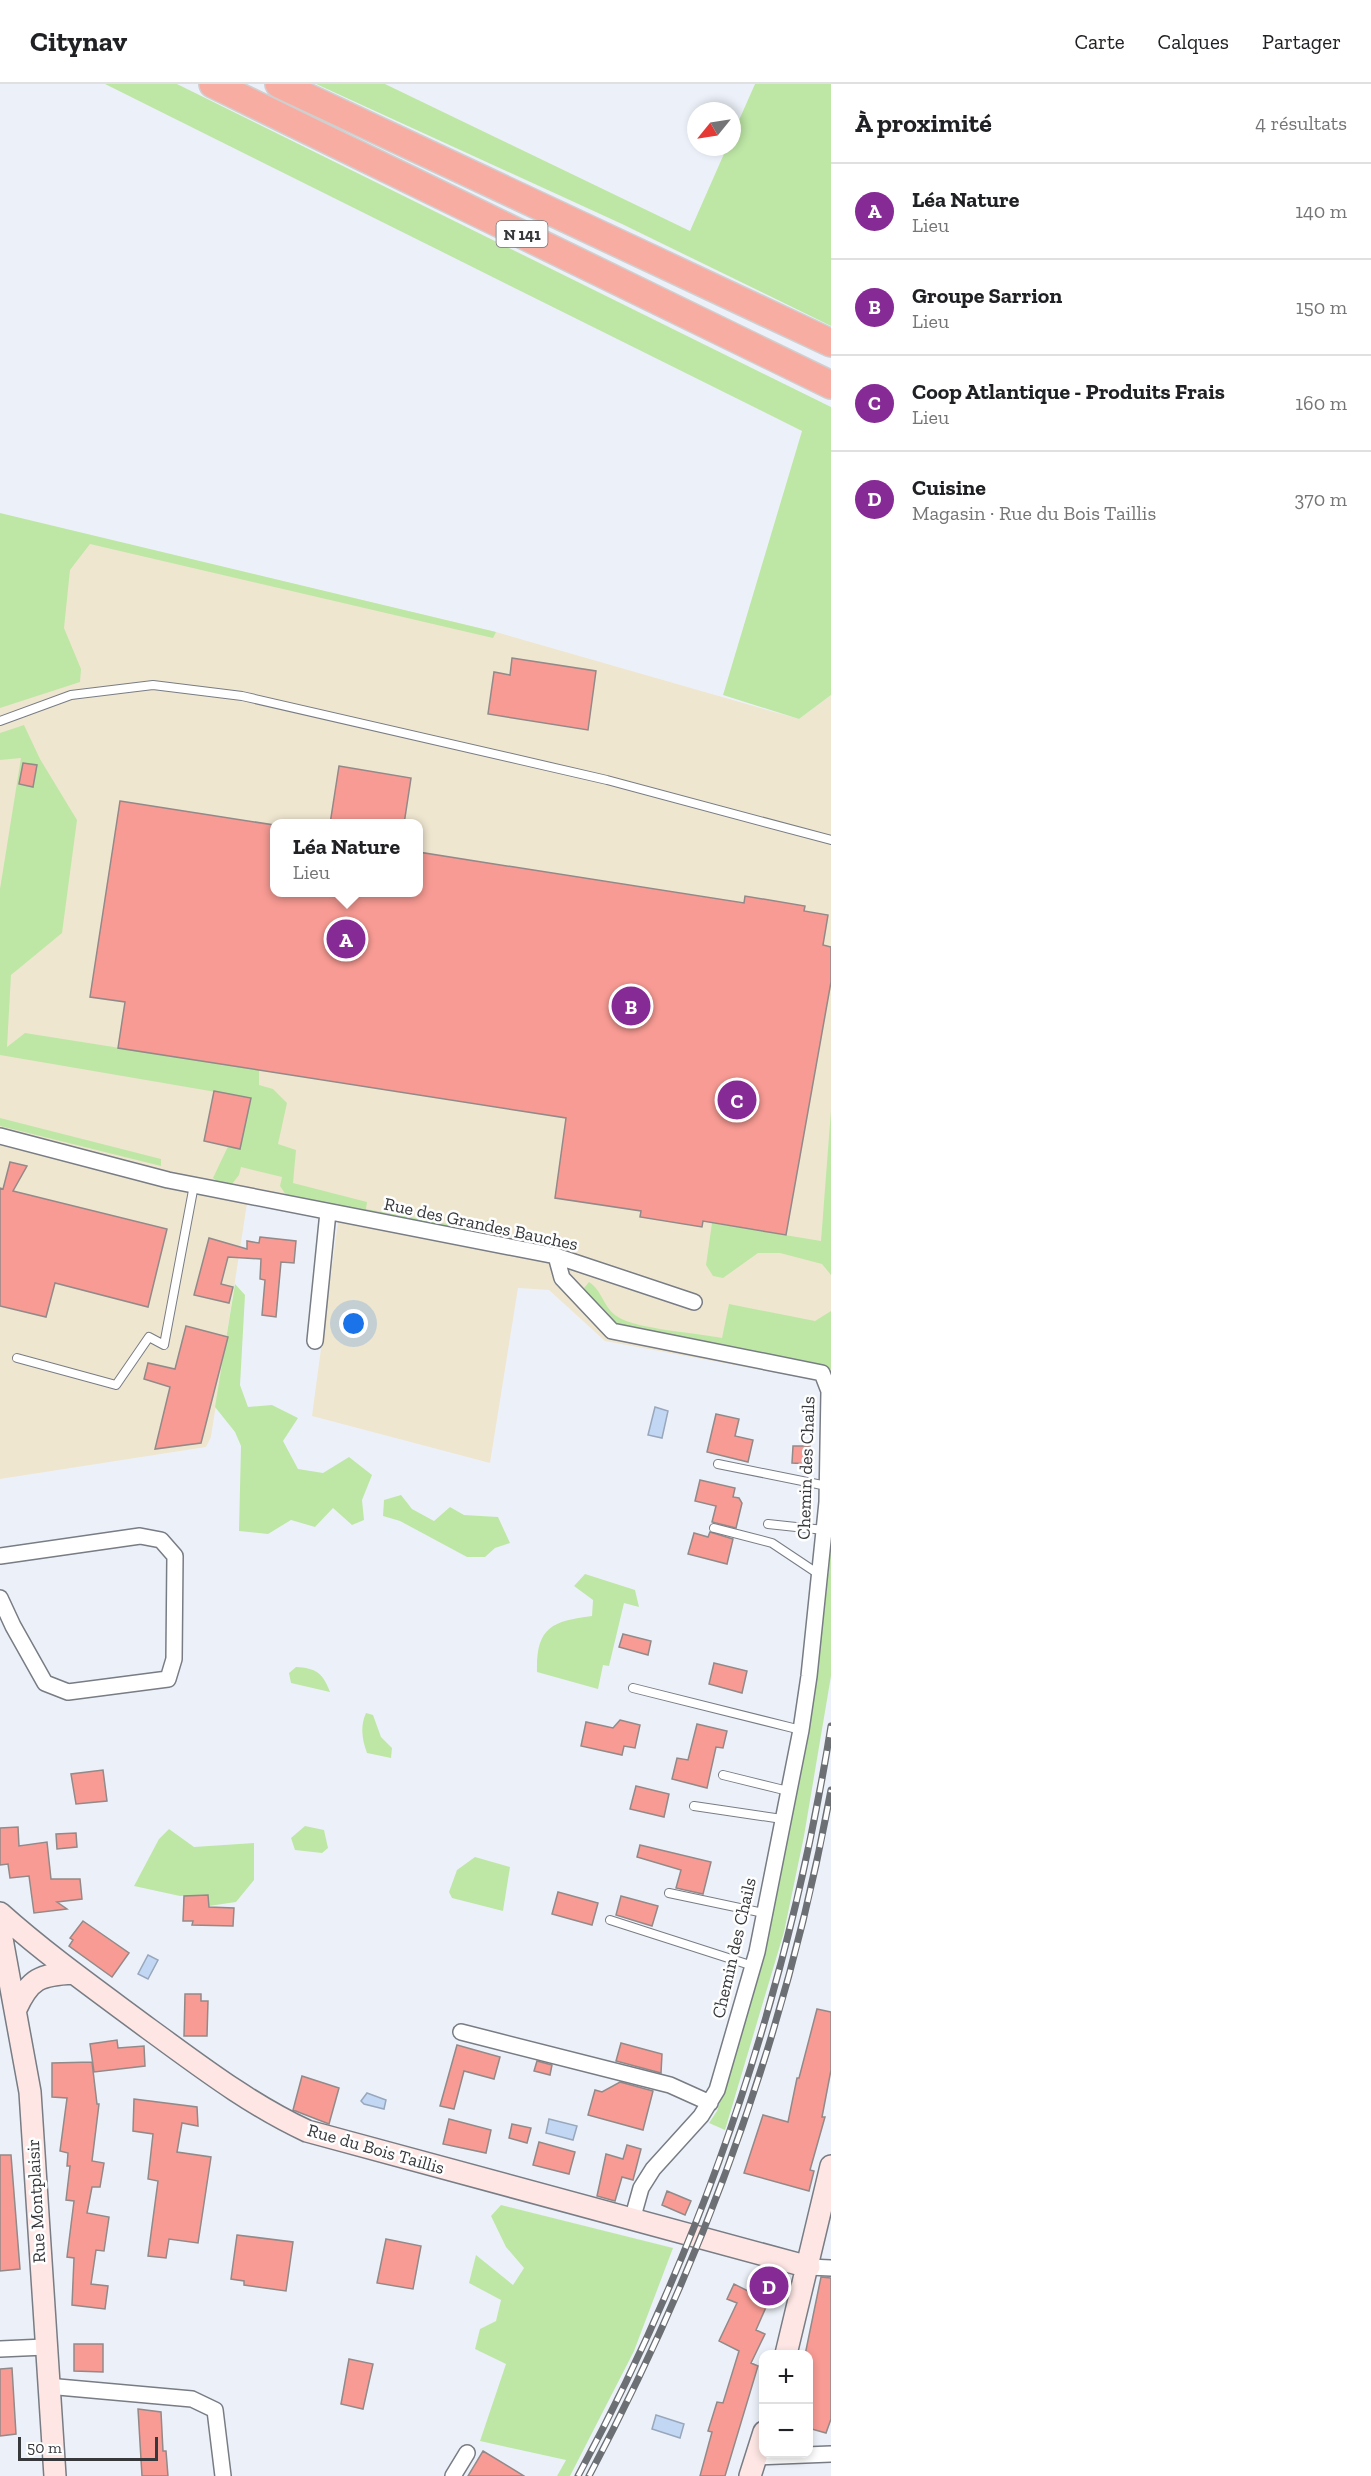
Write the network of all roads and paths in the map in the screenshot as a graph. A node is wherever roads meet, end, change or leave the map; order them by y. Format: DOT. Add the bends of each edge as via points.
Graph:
graph roads {
  1 [pos="213,84"];
  2 [pos="279,84"];
  3 [pos="831,343"];
  4 [pos="831,385"];
  5 [pos="0,721"];
  6 [pos="831,840"];
  7 [pos="0,1136"];
  8 [pos="195,1185"];
  9 [pos="328,1212"];
  10 [pos="556,1256"];
  11 [pos="694,1302"];
  12 [pos="315,1341"];
  13 [pos="17,1358"];
  14 [pos="718,1464"];
  15 [pos="827,1486"];
  16 [pos="768,1524"];
  17 [pos="714,1528"];
  18 [pos="824,1530"];
  19 [pos="0,1556"];
  20 [pos="820,1575"];
  21 [pos="0,1598"];
  22 [pos="633,1688"];
  23 [pos="801,1730"];
  24 [pos="723,1775"];
  25 [pos="788,1791"];
  26 [pos="694,1806"];
  27 [pos="782,1819"];
  28 [pos="669,1893"];
  29 [pos="0,1913"];
  30 [pos="764,1913"];
  31 [pos="610,1920"];
  32 [pos="0,1928"];
  33 [pos="36,1946"];
  34 [pos="753,1966"];
  35 [pos="73,1973"];
  36 [pos="10,1978"];
  37 [pos="16,2009"];
  38 [pos="461,2031"];
  39 [pos="710,2103"];
  40 [pos="831,2166"];
  41 [pos="632,2220"];
  42 [pos="809,2267"];
  43 [pos="831,2268"];
  44 [pos="45,2347"];
  45 [pos="0,2349"];
  46 [pos="787,2350"];
  47 [pos="47,2386"];
  48 [pos="759,2448"];
  49 [pos="467,2453"];
  50 [pos="831,2454"];
  51 [pos="753,2467"];
  52 [pos="55,2476"];
  53 [pos="222,2476"];
  54 [pos="453,2476"];
  1 -- 4 [label="highway, N 141"];
  2 -- 3 [label="highway, N 141"];
  5 -- 6 [label="lane" via="71,695 153,685 242,696 607,780"];
  7 -- 8 [label="street, Rue des Grandes Bauches"];
  8 -- 9 [label="street, Rue des Grandes Bauches"];
  8 -- 13 [label="lane" via="164,1345 149,1337 116,1385"];
  9 -- 10 [label="street, Rue des Grandes Bauches"];
  9 -- 12 [label="street"];
  10 -- 11 [label="street, Rue des Grandes Bauches"];
  10 -- 15 [label="street, Chemin des Chails" via="562,1278 612,1331 822,1373 829,1391"];
  14 -- 15 [label="lane"];
  15 -- 18 [label="street, Chemin des Chails"];
  16 -- 18 [label="lane"];
  17 -- 20 [label="lane" via="772,1544"];
  18 -- 20 [label="street, Chemin des Chails"];
  19 -- 21 [label="street" via="140,1536 161,1540 175,1556 174,1659 168,1679 68,1692 45,1683"];
  20 -- 23 [label="street, Chemin des Chails"];
  22 -- 23 [label="lane"];
  23 -- 25 [label="street, Chemin des Chails"];
  24 -- 25 [label="lane"];
  25 -- 27 [label="street, Chemin des Chails"];
  26 -- 27 [label="lane"];
  27 -- 30 [label="street, Chemin des Chails"];
  28 -- 30 [label="lane"];
  29 -- 33 [label="street, Rue du Bois Taillis"];
  30 -- 34 [label="street, Chemin des Chails"];
  31 -- 34 [label="lane"];
  32 -- 36 [label="street, Rue Montplaisir"];
  33 -- 35 [label="street, Rue du Bois Taillis"];
  33 -- 36 [label="street" via="27,1949"];
  34 -- 39 [label="street, Chemin des Chails"];
  35 -- 37 [label="street" via="40,1977"];
  35 -- 41 [label="street, Rue du Bois Taillis" via="230,2088 307,2131"];
  36 -- 37 [label="street, Rue Montplaisir"];
  37 -- 44 [label="street, Rue Montplaisir" via="30,2092"];
  38 -- 39 [label="street" via="670,2085"];
  39 -- 41 [label="street, Chemin des Chails" via="653,2169 641,2188"];
  40 -- 42 [label="street"];
  41 -- 42 [label="street, Rue du Bois Taillis"];
  42 -- 43 [label="street"];
  42 -- 46 [label="street"];
  44 -- 45 [label="street"];
  44 -- 47 [label="street, Rue Montplaisir"];
  47 -- 52 [label="street, Rue Montplaisir"];
  47 -- 53 [label="street" via="192,2399 215,2410"];
  48 -- 51 [label="street"];
  49 -- 54 [label="street"];
  50 -- 51 [label="street"];
}
